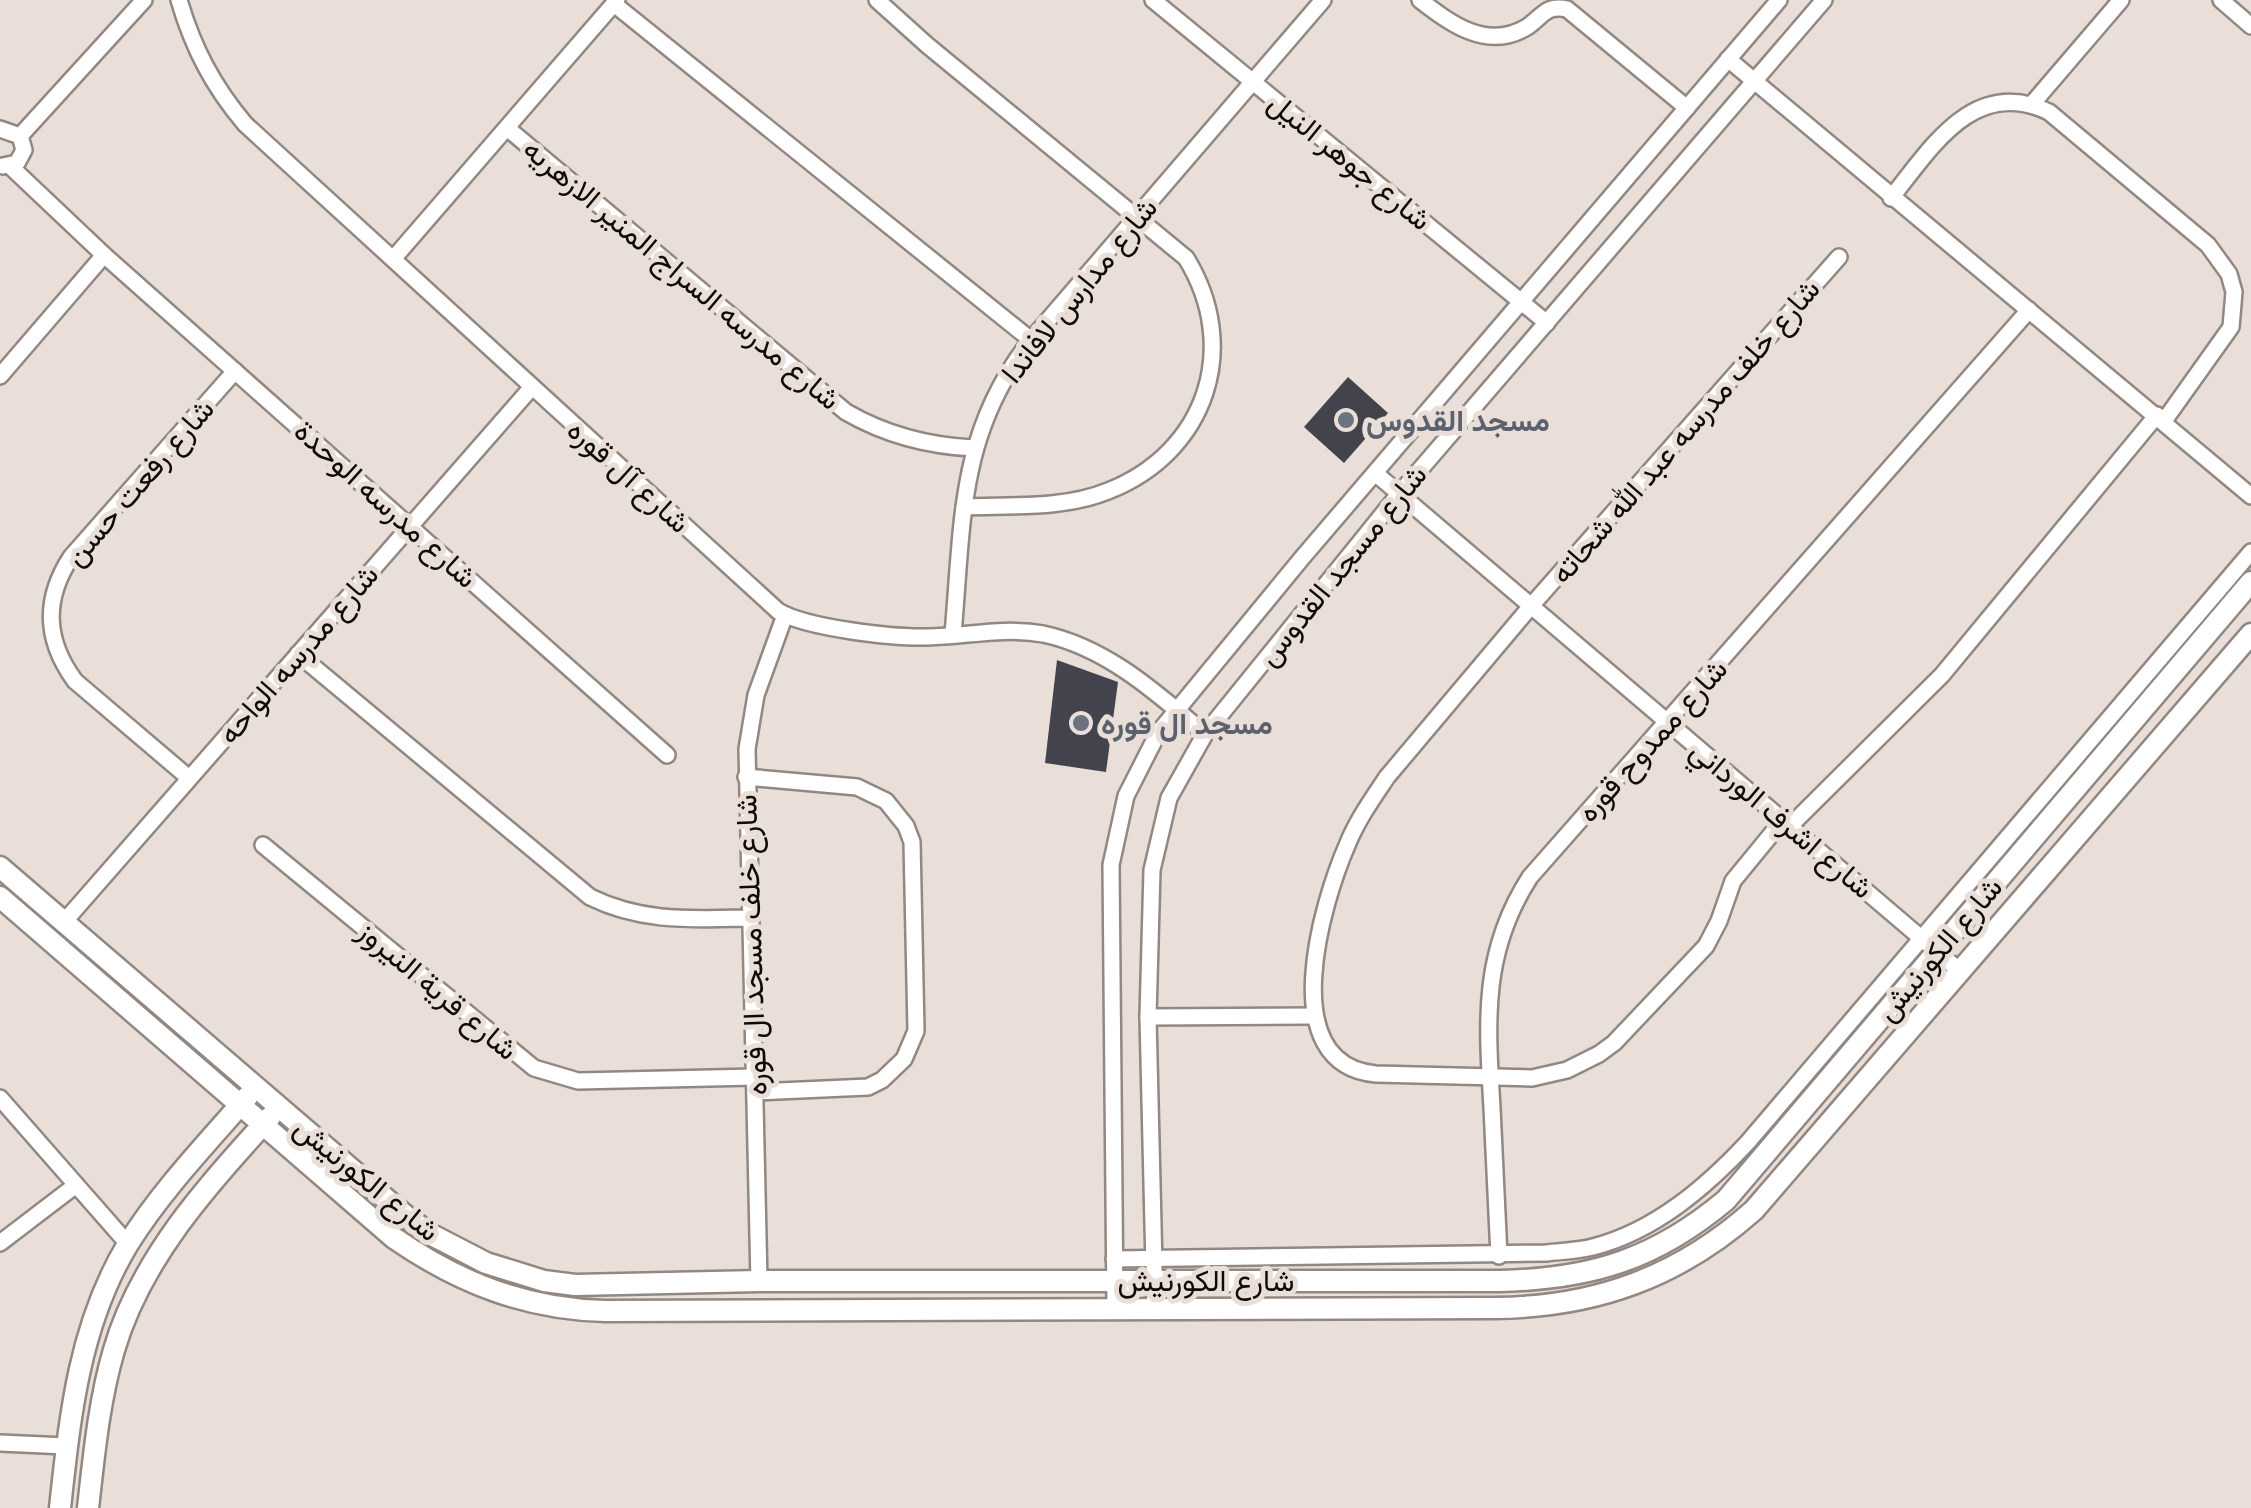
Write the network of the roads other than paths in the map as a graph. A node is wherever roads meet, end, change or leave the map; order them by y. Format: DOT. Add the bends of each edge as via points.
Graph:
graph roads {
  1 [pos="144,0"];
  2 [pos="179,0"];
  3 [pos="878,0"];
  4 [pos="1153,0"];
  5 [pos="1323,0"];
  6 [pos="1420,0"];
  7 [pos="1779,0"];
  8 [pos="1824,0"];
  9 [pos="2122,0"];
  10 [pos="2221,0"];
  11 [pos="616,2"];
  12 [pos="1553,4"];
  13 [pos="2251,26"];
  14 [pos="1728,60"];
  15 [pos="1754,81"];
  16 [pos="1252,82"];
  17 [pos="2032,104"];
  18 [pos="1687,108"];
  19 [pos="507,128"];
  20 [pos="0,130"];
  21 [pos="20,136"];
  22 [pos="5,166"];
  23 [pos="1891,198"];
  24 [pos="1138,216"];
  25 [pos="104,255"];
  26 [pos="1839,257"];
  27 [pos="393,259"];
  28 [pos="1521,302"];
  29 [pos="2028,310"];
  30 [pos="1547,322"];
  31 [pos="1032,340"];
  32 [pos="235,370"];
  33 [pos="0,376"];
  34 [pos="532,387"];
  35 [pos="2160,418"];
  36 [pos="974,448"];
  37 [pos="1375,473"];
  38 [pos="1399,494"];
  39 [pos="2251,496"];
  40 [pos="964,507"];
  41 [pos="410,526"];
  42 [pos="2251,552"];
  43 [pos="2251,582"];
  44 [pos="1531,606"];
  45 [pos="785,615"];
  46 [pos="953,634"];
  47 [pos="2251,634"];
  48 [pos="298,654"];
  49 [pos="1177,710"];
  50 [pos="1668,722"];
  51 [pos="1205,734"];
  52 [pos="667,755"];
  53 [pos="746,776"];
  54 [pos="189,778"];
  55 [pos="1786,823"];
  56 [pos="264,845"];
  57 [pos="0,867"];
  58 [pos="0,897"];
  59 [pos="750,918"];
  60 [pos="64,922"];
  61 [pos="1930,945"];
  62 [pos="1961,972"];
  63 [pos="1315,1016"];
  64 [pos="1148,1017"];
  65 [pos="1490,1077"];
  66 [pos="754,1085"];
  67 [pos="256,1087"];
  68 [pos="0,1098"];
  69 [pos="240,1106"];
  70 [pos="280,1107"];
  71 [pos="262,1126"];
  72 [pos="76,1185"];
  73 [pos="0,1242"];
  74 [pos="128,1244"];
  75 [pos="1499,1256"];
  76 [pos="1154,1269"];
  77 [pos="1114,1270"];
  78 [pos="759,1281"];
  79 [pos="1114,1308"];
  80 [pos="1155,1308"];
  81 [pos="0,1443"];
  82 [pos="66,1446"];
  83 [pos="60,1508"];
  84 [pos="88,1508"];
  1 -- 21 [label="street"];
  2 -- 27 [label="street, شارع آل قوره" via="197,54 226,102"];
  3 -- 24 [label="street"];
  4 -- 16 [label="street, شارع جوهر النيل"];
  5 -- 16 [label="street, شارع مدارس لافاندا"];
  6 -- 12 [label="street" via="1460,29 1487,36 1515,32"];
  7 -- 14 [label="street, شارع مسجد القدوس"];
  8 -- 15 [label="street, شارع مسجد القدوس"];
  9 -- 17 [label="street"];
  10 -- 13 [label="street"];
  11 -- 19 [label="street"];
  11 -- 31 [label="street"];
  12 -- 18 [label="street" via="1572,12"];
  14 -- 15 [label="street"];
  14 -- 18 [label="street, شارع مسجد القدوس"];
  15 -- 23 [label="street"];
  15 -- 30 [label="street, شارع مسجد القدوس"];
  16 -- 24 [label="street, شارع مدارس لافاندا"];
  16 -- 28 [label="street, شارع جوهر النيل"];
  17 -- 23 [label="street" via="1998,103 1961,117"];
  17 -- 35 [label="street" via="2050,112 2208,246 2229,274 2231,327"];
  18 -- 28 [label="street, شارع مسجد القدوس"];
  19 -- 27 [label="street"];
  19 -- 36 [label="street, شارع مدرسه السراج المنير الازهريه" via="846,412 920,442"];
  20 -- 21 [label="street"];
  21 -- 22 [label="street" via="22,157"];
  22 -- 25 [label="street, شارع مدرسه الوحدة"];
  23 -- 29 [label="street"];
  24 -- 31 [label="street, شارع مدارس لافاندا"];
  24 -- 40 [label="street" via="1186,258 1207,300 1212,369 1188,427 1161,459 1108,492 1068,502"];
  25 -- 32 [label="street, شارع مدرسه الوحدة"];
  25 -- 33 [label="street"];
  26 -- 44 [label="street, شارع خلف مدرسه عبد الله شحاته"];
  27 -- 34 [label="street, شارع آل قوره"];
  28 -- 30 [label="street, شارع جوهر النيل"];
  28 -- 37 [label="street, شارع مسجد القدوس"];
  29 -- 35 [label="street"];
  29 -- 50 [label="street, شارع ممدوح قوره"];
  30 -- 38 [label="street, شارع مسجد القدوس"];
  31 -- 36 [label="street, شارع مدارس لافاندا" via="997,391"];
  32 -- 41 [label="street, شارع مدرسه الوحدة"];
  32 -- 54 [label="street, شارع رفعت حسن" via="72,557 52,597 53,642 75,681"];
  34 -- 41 [label="street, شارع مدرسه الواحه"];
  34 -- 45 [label="street, شارع آل قوره"];
  35 -- 39 [label="street"];
  35 -- 55 [label="street" via="1942,675"];
  36 -- 40 [label="street, شارع مدارس لافاندا"];
  37 -- 38 [label="street, شارع اشرف الورداني"];
  37 -- 49 [label="street, شارع مسجد القدوس"];
  38 -- 44 [label="street, شارع اشرف الورداني"];
  38 -- 51 [label="street, شارع مسجد القدوس"];
  40 -- 46 [label="street, شارع مدارس لافاندا"];
  41 -- 48 [label="street, شارع مدرسه الواحه"];
  41 -- 52 [label="street, شارع مدرسه الوحدة"];
  42 -- 61 [label="street"];
  43 -- 61 [label="street, شارع الكورنيش"];
  44 -- 50 [label="street, شارع اشرف الورداني"];
  44 -- 63 [label="street, شارع خلف مدرسه عبد الله شحاته" via="1387,777 1349,839 1318,943"];
  45 -- 46 [label="street, شارع آل قوره" via="903,636"];
  45 -- 53 [label="street, شارع خلف مسجد ال قوره" via="756,695"];
  46 -- 49 [label="street, شارع آل قوره" via="999,630 1067,641 1109,660"];
  47 -- 62 [label="street, شارع الكورنيش"];
  48 -- 54 [label="street, شارع مدرسه الواحه"];
  48 -- 59 [label="street" via="590,897 654,918"];
  49 -- 51 [label="street, شارع آل قوره"];
  49 -- 77 [label="street, شارع مسجد القدوس" via="1135,774 1111,865"];
  50 -- 55 [label="street, شارع اشرف الورداني"];
  50 -- 65 [label="street, شارع ممدوح قوره" via="1517,897 1493,964"];
  51 -- 64 [label="street, شارع مسجد القدوس" via="1169,798 1156,846"];
  53 -- 59 [label="street, شارع خلف مسجد ال قوره"];
  53 -- 66 [label="street, شارع قرية النيروز" via="857,787 898,812 912,842 916,996 912,1046 882,1080 868,1086"];
  54 -- 60 [label="street, شارع مدرسه الواحه"];
  55 -- 61 [label="street, شارع اشرف الورداني"];
  55 -- 65 [label="street" via="1733,881 1706,946 1614,1044 1550,1075"];
  56 -- 66 [label="street, شارع قرية النيروز" via="534,1068 578,1081"];
  57 -- 60 [label="street, شارع الكورنيش"];
  58 -- 69 [label="street, شارع الكورنيش"];
  59 -- 66 [label="street, شارع خلف مسجد ال قوره"];
  60 -- 67 [label="street, شارع الكورنيش"];
  61 -- 62 [label="street, شارع اشرف الورداني"];
  61 -- 75 [label="street" via="1716,1176 1678,1206 1593,1247"];
  61 -- 76 [label="street, شارع الكورنيش" via="1752,1174 1698,1224 1635,1258 1529,1280"];
  62 -- 80 [label="street, شارع الكورنيش" via="1754,1210 1658,1276 1598,1297 1530,1308"];
  63 -- 64 [label="street"];
  63 -- 65 [label="street" via="1329,1052 1362,1072"];
  64 -- 76 [label="street, شارع مسجد القدوس"];
  65 -- 75 [label="street, شارع ممدوح قوره"];
  66 -- 78 [label="street, شارع خلف مسجد ال قوره"];
  67 -- 69 [label="street"];
  67 -- 70 [label="street, شارع الكورنيش"];
  68 -- 72 [label="street"];
  69 -- 71 [label="street, شارع الكورنيش"];
  69 -- 74 [label="street"];
  70 -- 71 [label="street"];
  70 -- 78 [label="street, شارع الكورنيش" via="407,1216 486,1264 575,1284"];
  71 -- 79 [label="street, شارع الكورنيش" via="423,1258 480,1287 546,1306"];
  71 -- 84 [label="street" via="176,1229 131,1306 104,1390"];
  72 -- 73 [label="street"];
  72 -- 74 [label="street"];
  74 -- 82 [label="street" via="87,1335"];
  75 -- 76 [label="street"];
  76 -- 77 [label="street, شارع الكورنيش"];
  76 -- 80 [label="street, شارع مسجد القدوس"];
  77 -- 78 [label="street, شارع الكورنيش"];
  77 -- 79 [label="street, شارع مسجد القدوس"];
  79 -- 80 [label="street, شارع الكورنيش"];
  81 -- 82 [label="street"];
  82 -- 83 [label="street"];
}
